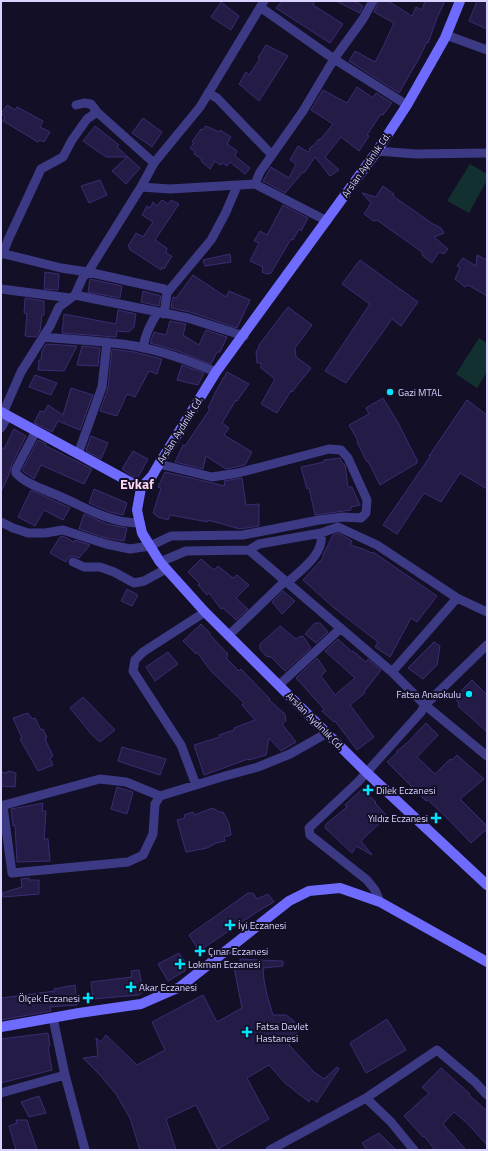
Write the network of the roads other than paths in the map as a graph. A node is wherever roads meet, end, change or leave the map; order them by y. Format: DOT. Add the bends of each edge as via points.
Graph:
graph roads {
  1 [pos="373,1"];
  2 [pos="460,1"];
  3 [pos="262,4"];
  4 [pos="446,35"];
  5 [pos="487,50"];
  6 [pos="334,59"];
  7 [pos="208,93"];
  8 [pos="76,105"];
  9 [pos="407,105"];
  10 [pos="96,112"];
  11 [pos="377,151"];
  12 [pos="487,154"];
  13 [pos="272,155"];
  14 [pos="154,163"];
  15 [pos="255,184"];
  16 [pos="237,186"];
  17 [pos="141,188"];
  18 [pos="326,221"];
  19 [pos="2,253"];
  20 [pos="88,272"];
  21 [pos="1,290"];
  22 [pos="167,293"];
  23 [pos="72,296"];
  24 [pos="161,313"];
  25 [pos="244,336"];
  26 [pos="43,337"];
  27 [pos="107,342"];
  28 [pos="144,348"];
  29 [pos="216,372"];
  30 [pos="4,414"];
  31 [pos="1,428"];
  32 [pos="36,431"];
  33 [pos="78,454"];
  34 [pos="159,464"];
  35 [pos="141,488"];
  36 [pos="1,522"];
  37 [pos="140,523"];
  38 [pos="321,532"];
  39 [pos="150,546"];
  40 [pos="250,550"];
  41 [pos="73,562"];
  42 [pos="163,565"];
  43 [pos="286,582"];
  44 [pos="457,598"];
  45 [pos="205,612"];
  46 [pos="487,612"];
  47 [pos="341,628"];
  48 [pos="229,635"];
  49 [pos="487,644"];
  50 [pos="392,672"];
  51 [pos="279,684"];
  52 [pos="425,705"];
  53 [pos="327,733"];
  54 [pos="487,756"];
  55 [pos="366,772"];
  56 [pos="196,785"];
  57 [pos="160,796"];
  58 [pos="2,806"];
  59 [pos="487,885"];
  60 [pos="380,902"];
  61 [pos="487,962"];
  62 [pos="53,1018"];
  63 [pos="1,1027"];
  64 [pos="65,1075"];
  65 [pos="1,1093"];
  66 [pos="487,1095"];
  67 [pos="366,1098"];
  68 [pos="85,1150"];
  69 [pos="270,1150"];
  70 [pos="414,1150"];
  1 -- 6 [label="street"];
  2 -- 4 [label="street, Arslan Aydınlık Cd."];
  3 -- 6 [label="street"];
  3 -- 7 [label="street"];
  4 -- 5 [label="street"];
  4 -- 9 [label="street, Arslan Aydınlık Cd."];
  6 -- 9 [label="street"];
  6 -- 13 [label="street" via="303,111"];
  7 -- 13 [label="street" via="217,98"];
  7 -- 14 [label="street" via="200,107"];
  8 -- 10 [label="street" via="91,104"];
  9 -- 11 [label="street, Arslan Aydınlık Cd."];
  10 -- 14 [label="street"];
  10 -- 19 [label="street" via="86,119 63,157 41,169"];
  11 -- 12 [label="street"];
  11 -- 18 [label="street, Arslan Aydınlık Cd."];
  13 -- 15 [label="street"];
  14 -- 17 [label="street"];
  15 -- 16 [label="street"];
  15 -- 18 [label="street"];
  16 -- 17 [label="street"];
  16 -- 22 [label="street" via="211,240"];
  17 -- 20 [label="street"];
  18 -- 25 [label="street, Arslan Aydınlık Cd."];
  19 -- 20 [label="street" via="60,268"];
  20 -- 22 [label="street" via="164,289"];
  20 -- 23 [label="street"];
  21 -- 23 [label="street"];
  22 -- 24 [label="street"];
  23 -- 24 [label="street"];
  23 -- 26 [label="street" via="59,307"];
  24 -- 25 [label="street" via="188,318"];
  24 -- 28 [label="street" via="149,324 144,338"];
  25 -- 29 [label="street, Arslan Aydınlık Cd."];
  26 -- 27 [label="street"];
  26 -- 30 [label="street" via="21,372"];
  27 -- 28 [label="street"];
  27 -- 33 [label="street" via="102,387"];
  28 -- 29 [label="street" via="183,358"];
  29 -- 34 [label="street, Arslan Aydınlık Cd."];
  30 -- 31 [label="street"];
  30 -- 32 [label="street"];
  32 -- 33 [label="street"];
  32 -- 37 [label="street" via="16,469 18,476 95,514 130,524"];
  33 -- 35 [label="street"];
  34 -- 35 [label="street, Arslan Aydınlık Cd."];
  34 -- 39 [label="street" via="212,477 238,473 329,449 341,450 348,458 367,500 366,513 360,518 319,520 243,535 171,536"];
  35 -- 37 [label="street, Arslan Aydınlık Cd." via="137,510"];
  36 -- 39 [label="street" via="28,533 63,530 130,549"];
  37 -- 39 [label="street, Arslan Aydınlık Cd."];
  38 -- 40 [label="street" via="259,544"];
  38 -- 43 [label="street" via="323,540 312,561"];
  38 -- 44 [label="street" via="338,527 359,536 377,545"];
  39 -- 42 [label="street, Arslan Aydınlık Cd."];
  40 -- 42 [label="street" via="186,551"];
  40 -- 43 [label="street"];
  41 -- 42 [label="street" via="84,567 100,567 134,583 144,581"];
  42 -- 45 [label="street, Arslan Aydınlık Cd."];
  43 -- 47 [label="street"];
  43 -- 48 [label="street"];
  44 -- 46 [label="street"];
  44 -- 50 [label="street"];
  45 -- 48 [label="street, Arslan Aydınlık Cd."];
  45 -- 56 [label="street" via="143,652 135,660 133,671 181,745"];
  47 -- 50 [label="street"];
  47 -- 51 [label="street"];
  48 -- 51 [label="street, Arslan Aydınlık Cd."];
  49 -- 52 [label="street"];
  50 -- 52 [label="street"];
  51 -- 53 [label="street, Arslan Aydınlık Cd."];
  52 -- 54 [label="street"];
  52 -- 55 [label="street"];
  53 -- 55 [label="street, Arslan Aydınlık Cd."];
  53 -- 56 [label="street" via="290,754 258,767"];
  55 -- 59 [label="street, Arslan Aydınlık Cd."];
  55 -- 60 [label="street" via="309,828 310,835 367,880"];
  56 -- 57 [label="street"];
  57 -- 58 [label="street" via="126,782 100,779"];
  57 -- 58 [label="street" via="155,804 153,834 142,855 128,862 12,873"];
  60 -- 61 [label="street"];
  60 -- 62 [label="street" via="340,888 309,891 289,901 180,987 141,1004"];
  62 -- 63 [label="street"];
  62 -- 64 [label="street"];
  64 -- 65 [label="street"];
  64 -- 68 [label="street"];
  66 -- 67 [label="street" via="437,1050"];
  67 -- 69 [label="street"];
  67 -- 70 [label="street" via="391,1122"];
}
